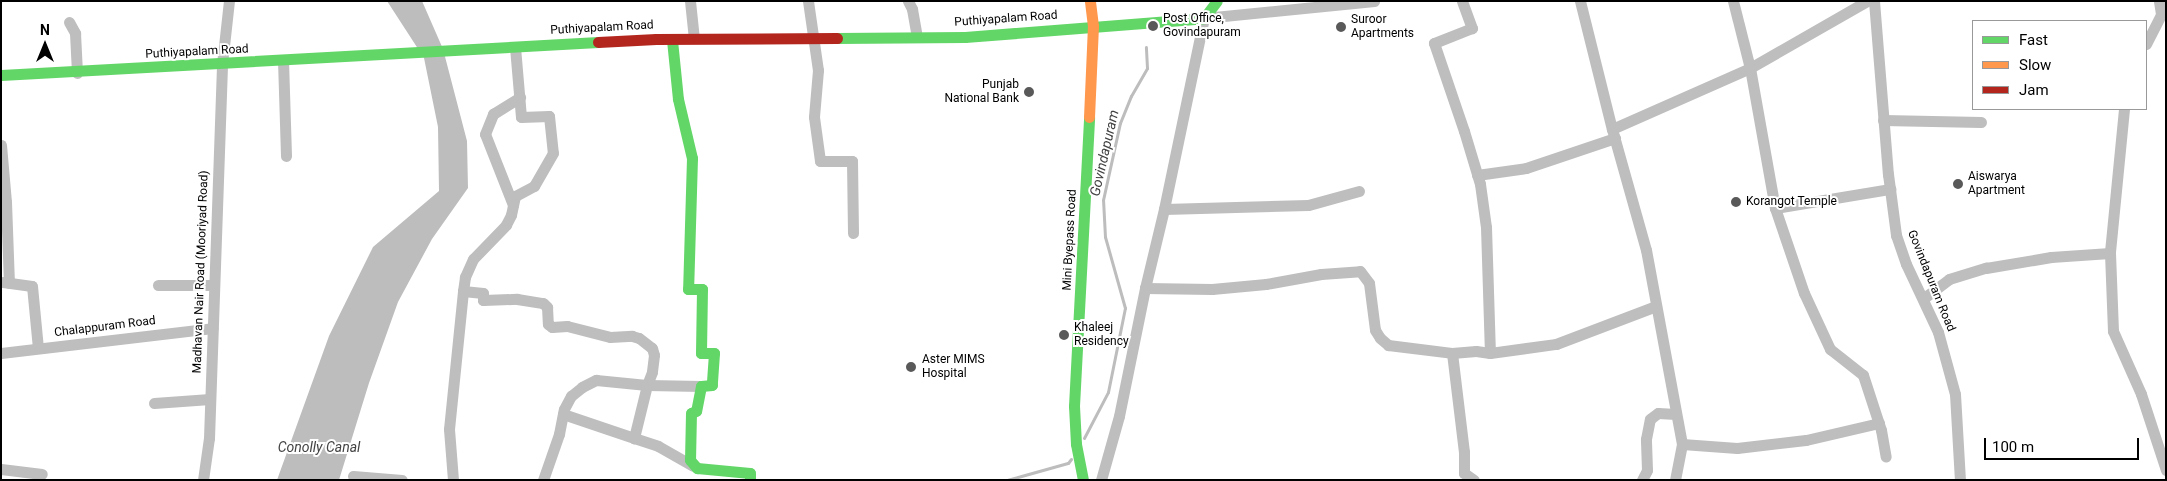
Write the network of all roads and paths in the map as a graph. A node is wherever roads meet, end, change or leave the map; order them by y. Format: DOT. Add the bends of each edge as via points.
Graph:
graph roads {
  1 [pos="229,1"];
  2 [pos="690,1"];
  3 [pos="808,1"];
  4 [pos="908,1"];
  5 [pos="1090,1"];
  6 [pos="1217,1"];
  7 [pos="1374,1"];
  8 [pos="1462,1"];
  9 [pos="1580,1"];
  10 [pos="1733,1"];
  11 [pos="1867,1"];
  12 [pos="1874,1"];
  13 [pos="2159,1"];
  14 [pos="1204,18"];
  15 [pos="69,22"];
  16 [pos="1093,26"];
  17 [pos="916,37"];
  18 [pos="694,38"];
  19 [pos="814,38"];
  20 [pos="672,40"];
  21 [pos="2147,42"];
  22 [pos="515,47"];
  23 [pos="283,60"];
  24 [pos="222,64"];
  25 [pos="1750,68"];
  26 [pos="77,73"];
  27 [pos="1,75"];
  28 [pos="520,97"];
  29 [pos="2124,110"];
  30 [pos="1884,120"];
  31 [pos="1981,122"];
  32 [pos="1614,133"];
  33 [pos="1,145"];
  34 [pos="286,156"];
  35 [pos="1477,175"];
  36 [pos="1890,189"];
  37 [pos="1359,191"];
  38 [pos="513,205"];
  39 [pos="1776,208"];
  40 [pos="1164,210"];
  41 [pos="853,233"];
  42 [pos="2110,254"];
  43 [pos="5,282"];
  44 [pos="158,286"];
  45 [pos="214,286"];
  46 [pos="1145,288"];
  47 [pos="463,291"];
  48 [pos="1924,298"];
  49 [pos="1656,306"];
  50 [pos="213,328"];
  51 [pos="38,348"];
  52 [pos="1,353"];
  53 [pos="1452,353"];
  54 [pos="1490,353"];
  55 [pos="647,385"];
  56 [pos="701,386"];
  57 [pos="210,399"];
  58 [pos="154,403"];
  59 [pos="563,414"];
  60 [pos="1676,414"];
  61 [pos="1879,424"];
  62 [pos="634,438"];
  63 [pos="1682,444"];
  64 [pos="1886,456"];
  65 [pos="694,466"];
  66 [pos="1,469"];
  67 [pos="2166,470"];
  68 [pos="42,474"];
  69 [pos="353,476"];
  70 [pos="203,480"];
  71 [pos="402,480"];
  72 [pos="453,480"];
  73 [pos="543,480"];
  74 [pos="750,480"];
  75 [pos="1083,480"];
  76 [pos="1101,480"];
  77 [pos="1474,480"];
  78 [pos="1642,480"];
  79 [pos="1675,480"];
  80 [pos="1960,480"];
  1 -- 24 [label="street, Madhavan Nair Road (Mooriyad Road)"];
  2 -- 18 [label="street"];
  3 -- 19 [label="street"];
  4 -- 17 [label="street"];
  5 -- 16 [label="street, Mini Byepass Road"];
  6 -- 14 [label="street"];
  7 -- 14 [label="street"];
  8 -- 35 [label="street" via="1472,28 1434,43"];
  9 -- 32 [label="street"];
  10 -- 25 [label="street"];
  11 -- 25 [label="street"];
  12 -- 30 [label="street, Govindapuram Road"];
  13 -- 21 [label="street" via="2161,14"];
  14 -- 16 [label="street, Puthiyapalam Road"];
  14 -- 40 [label="street"];
  15 -- 26 [label="street" via="75,33"];
  16 -- 17 [label="street, Puthiyapalam Road"];
  16 -- 75 [label="street, Mini Byepass Road" via="1074,406 1076,444"];
  17 -- 19 [label="street, Puthiyapalam Road"];
  18 -- 19 [label="street, Puthiyapalam Road"];
  18 -- 20 [label="street, Puthiyapalam Road"];
  19 -- 41 [label="street" via="818,70 814,117 820,161 852,161"];
  20 -- 22 [label="street, Puthiyapalam Road"];
  20 -- 56 [label="street" via="678,99 692,158 688,288 702,289 701,354 714,353 712,385"];
  22 -- 23 [label="street, Puthiyapalam Road"];
  22 -- 28 [label="street"];
  23 -- 24 [label="street, Puthiyapalam Road"];
  23 -- 34 [label="street"];
  24 -- 26 [label="street, Puthiyapalam Road"];
  24 -- 45 [label="street, Madhavan Nair Road (Mooriyad Road)"];
  25 -- 32 [label="street"];
  25 -- 39 [label="street"];
  26 -- 27 [label="street, Puthiyapalam Road"];
  28 -- 38 [label="street" via="493,114 485,134"];
  28 -- 38 [label="street" via="521,117 550,116 553,153 539,181 515,196"];
  29 -- 42 [label="street"];
  30 -- 31 [label="street"];
  30 -- 36 [label="street, Govindapuram Road"];
  32 -- 35 [label="street" via="1526,168"];
  32 -- 49 [label="street" via="1646,250"];
  33 -- 43 [label="street" via="6,202"];
  35 -- 54 [label="street" via="1486,227"];
  36 -- 39 [label="street"];
  36 -- 48 [label="street, Govindapuram Road" via="1896,235 1906,264"];
  37 -- 40 [label="street" via="1308,205"];
  38 -- 47 [label="street" via="506,225 473,259"];
  39 -- 61 [label="street" via="1804,293 1830,349 1863,375"];
  40 -- 46 [label="street"];
  42 -- 48 [label="street" via="2051,256 1986,268 1949,279"];
  42 -- 67 [label="street" via="2113,331 2140,394"];
  43 -- 51 [label="street" via="32,286"];
  44 -- 45 [label="street"];
  45 -- 50 [label="street, Madhavan Nair Road (Mooriyad Road)"];
  46 -- 53 [label="street" via="1212,289 1360,271 1369,283 1375,330 1380,338 1388,344"];
  46 -- 76 [label="street" via="1119,416"];
  47 -- 55 [label="street" via="483,293 483,300 517,299 543,303 547,307 548,324 552,327 566,326 610,337 639,338 652,348 654,355"];
  47 -- 72 [label="street" via="448,429"];
  48 -- 80 [label="street, Govindapuram Road" via="1938,332 1955,394"];
  49 -- 54 [label="street" via="1556,344"];
  49 -- 60 [label="street"];
  50 -- 51 [label="street, Chalappuram Road"];
  50 -- 57 [label="street, Madhavan Nair Road (Mooriyad Road)"];
  51 -- 52 [label="street, Chalappuram Road"];
  53 -- 54 [label="street" via="1476,350"];
  53 -- 77 [label="street" via="1464,474"];
  55 -- 56 [label="street"];
  55 -- 59 [label="street" via="596,380 571,396"];
  55 -- 62 [label="street"];
  56 -- 65 [label="street" via="696,411 691,413 689,423 688,452"];
  57 -- 58 [label="street"];
  57 -- 70 [label="street, Madhavan Nair Road (Mooriyad Road)"];
  59 -- 62 [label="street"];
  59 -- 73 [label="street"];
  60 -- 63 [label="street"];
  60 -- 78 [label="street" via="1658,413 1650,419 1646,438 1646,470"];
  61 -- 63 [label="street" via="1806,440 1737,448"];
  61 -- 64 [label="street"];
  62 -- 65 [label="street" via="658,446"];
  63 -- 79 [label="street"];
  65 -- 74 [label="street" via="750,473"];
  66 -- 68 [label="street"];
  69 -- 71 [label="street"];
}
